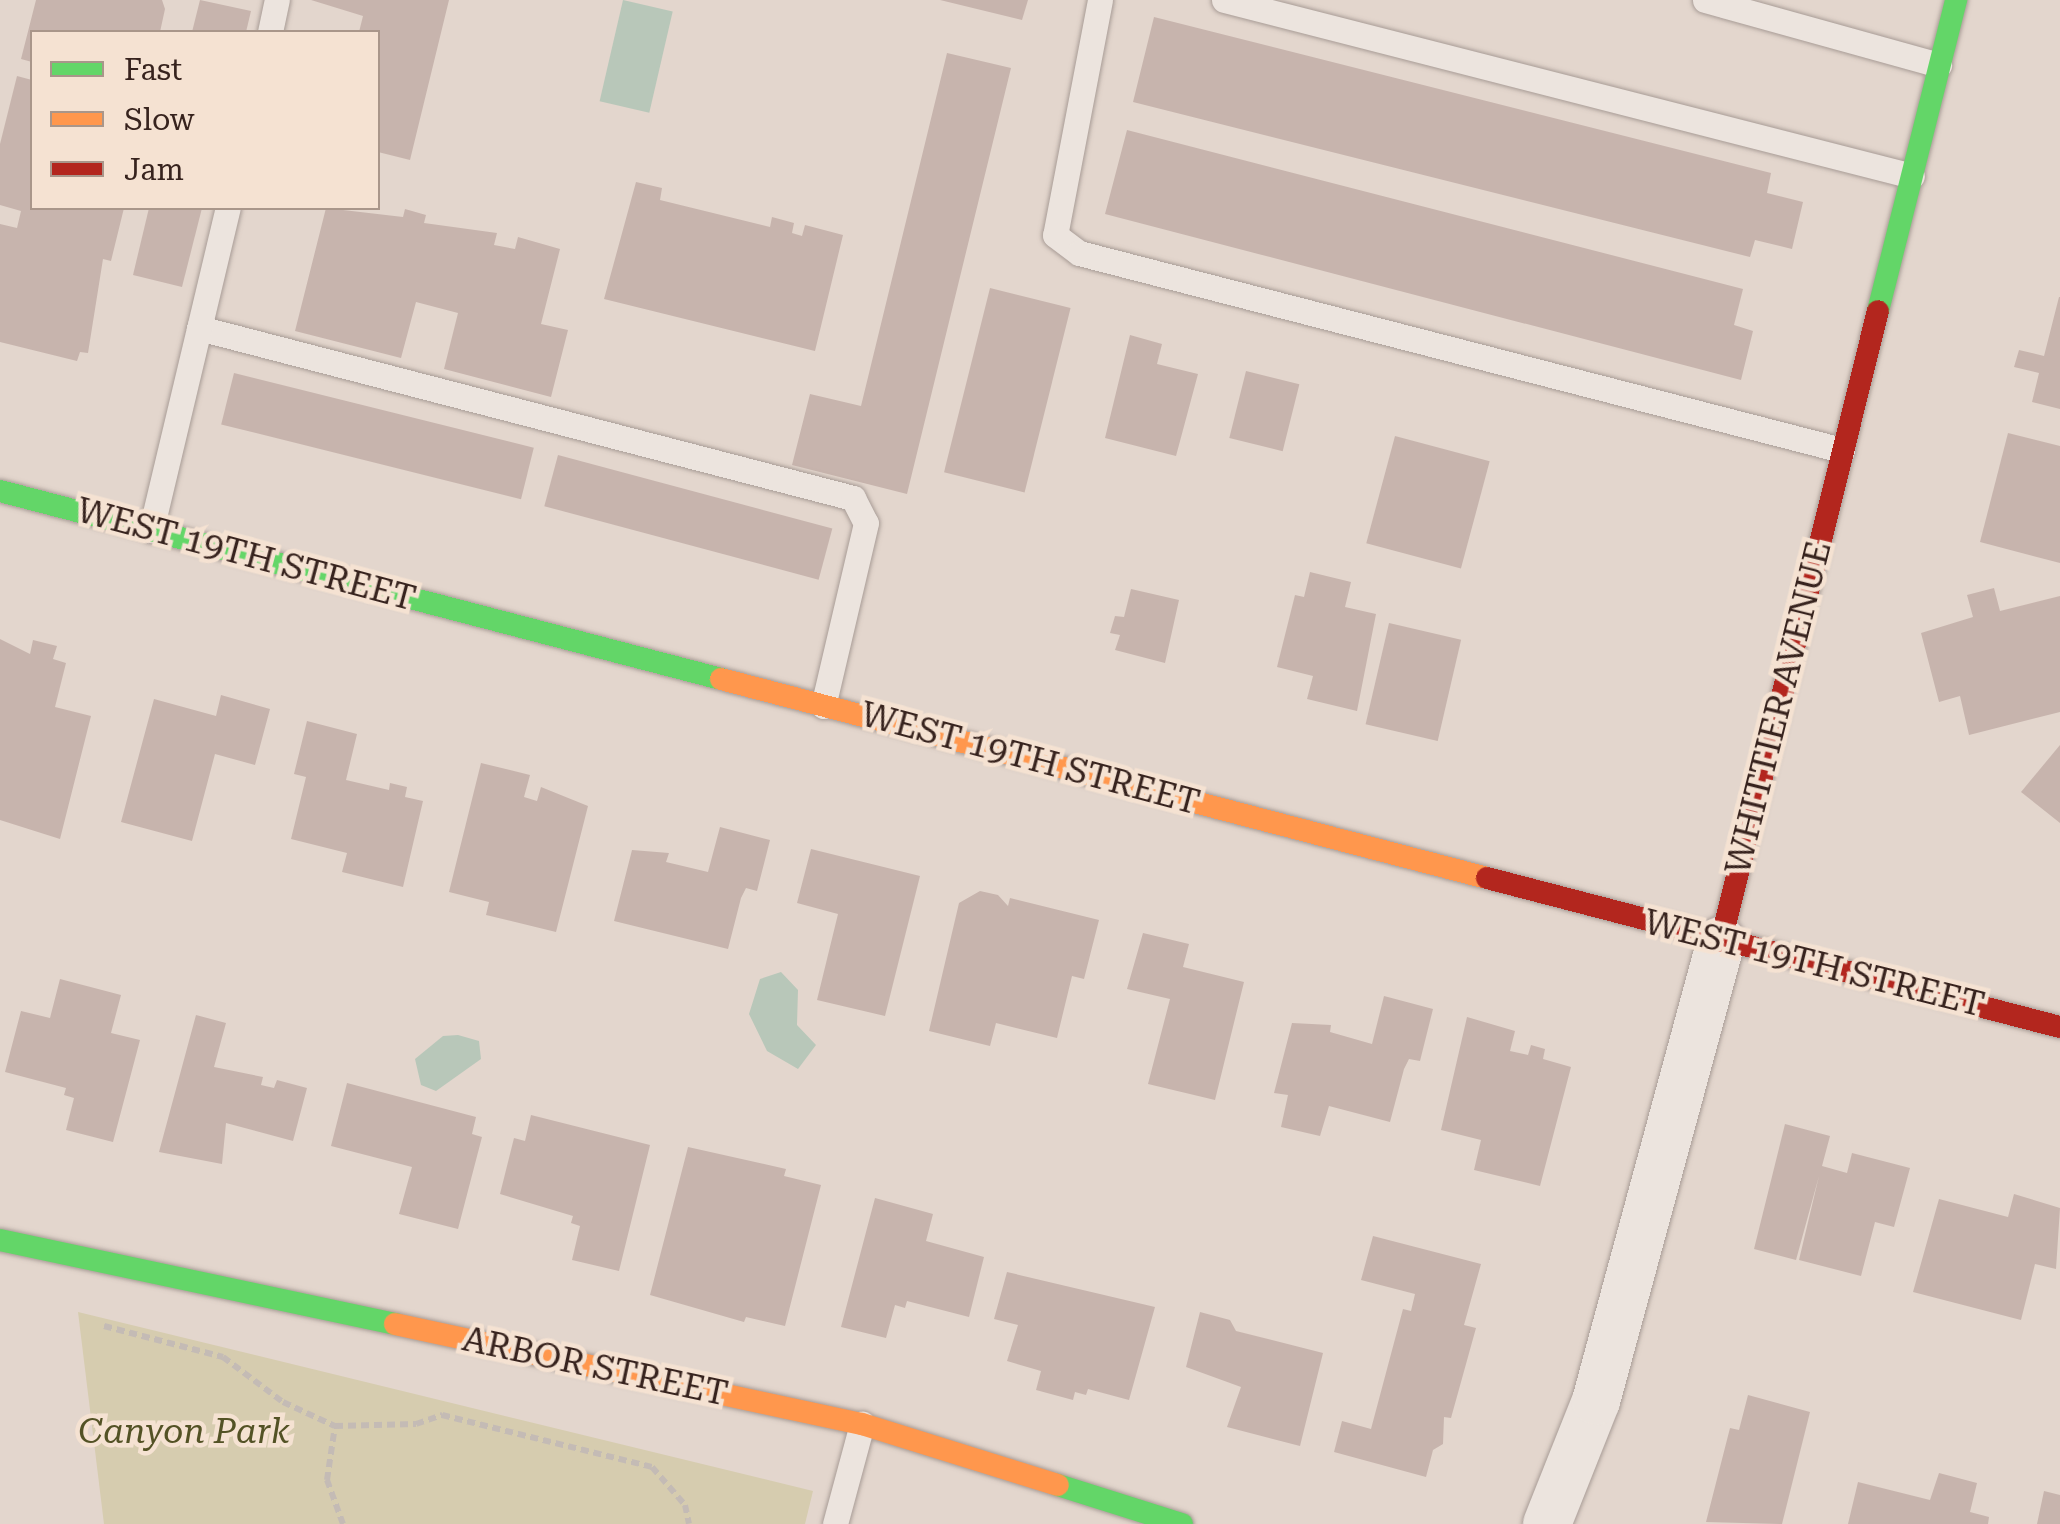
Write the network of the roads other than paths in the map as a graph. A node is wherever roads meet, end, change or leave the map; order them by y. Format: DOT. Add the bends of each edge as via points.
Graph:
graph roads {
  1 [pos="277,0"];
  2 [pos="1100,0"];
  3 [pos="1224,0"];
  4 [pos="1705,0"];
  5 [pos="1956,0"];
  6 [pos="270,30"];
  7 [pos="1939,65"];
  8 [pos="1912,176"];
  9 [pos="228,210"];
  10 [pos="199,328"];
  11 [pos="1842,450"];
  12 [pos="0,491"];
  13 [pos="151,530"];
  14 [pos="823,706"];
  15 [pos="1721,941"];
  16 [pos="2060,1027"];
  17 [pos="0,1240"];
  18 [pos="862,1424"];
  19 [pos="835,1524"];
  20 [pos="1182,1524"];
  21 [pos="1547,1524"];
  1 -- 6 [label="lane"];
  2 -- 11 [label="lane" via="1054,235 1079,253"];
  3 -- 8 [label="lane"];
  4 -- 7 [label="lane"];
  5 -- 7 [label="street, WHITTIER AVENUE"];
  7 -- 8 [label="street, WHITTIER AVENUE"];
  8 -- 11 [label="street, WHITTIER AVENUE"];
  9 -- 10 [label="lane"];
  10 -- 13 [label="lane"];
  10 -- 14 [label="lane" via="853,498 866,523"];
  11 -- 15 [label="street, WHITTIER AVENUE"];
  12 -- 13 [label="street, WEST 19TH STREET"];
  13 -- 14 [label="street, WEST 19TH STREET"];
  14 -- 15 [label="street, WEST 19TH STREET"];
  15 -- 16 [label="street, WEST 19TH STREET"];
  15 -- 21 [label="street, WHITTIER AVENUE" via="1596,1400"];
  17 -- 18 [label="street, ARBOR STREET"];
  18 -- 19 [label="lane"];
  18 -- 20 [label="street, ARBOR STREET"];
}
